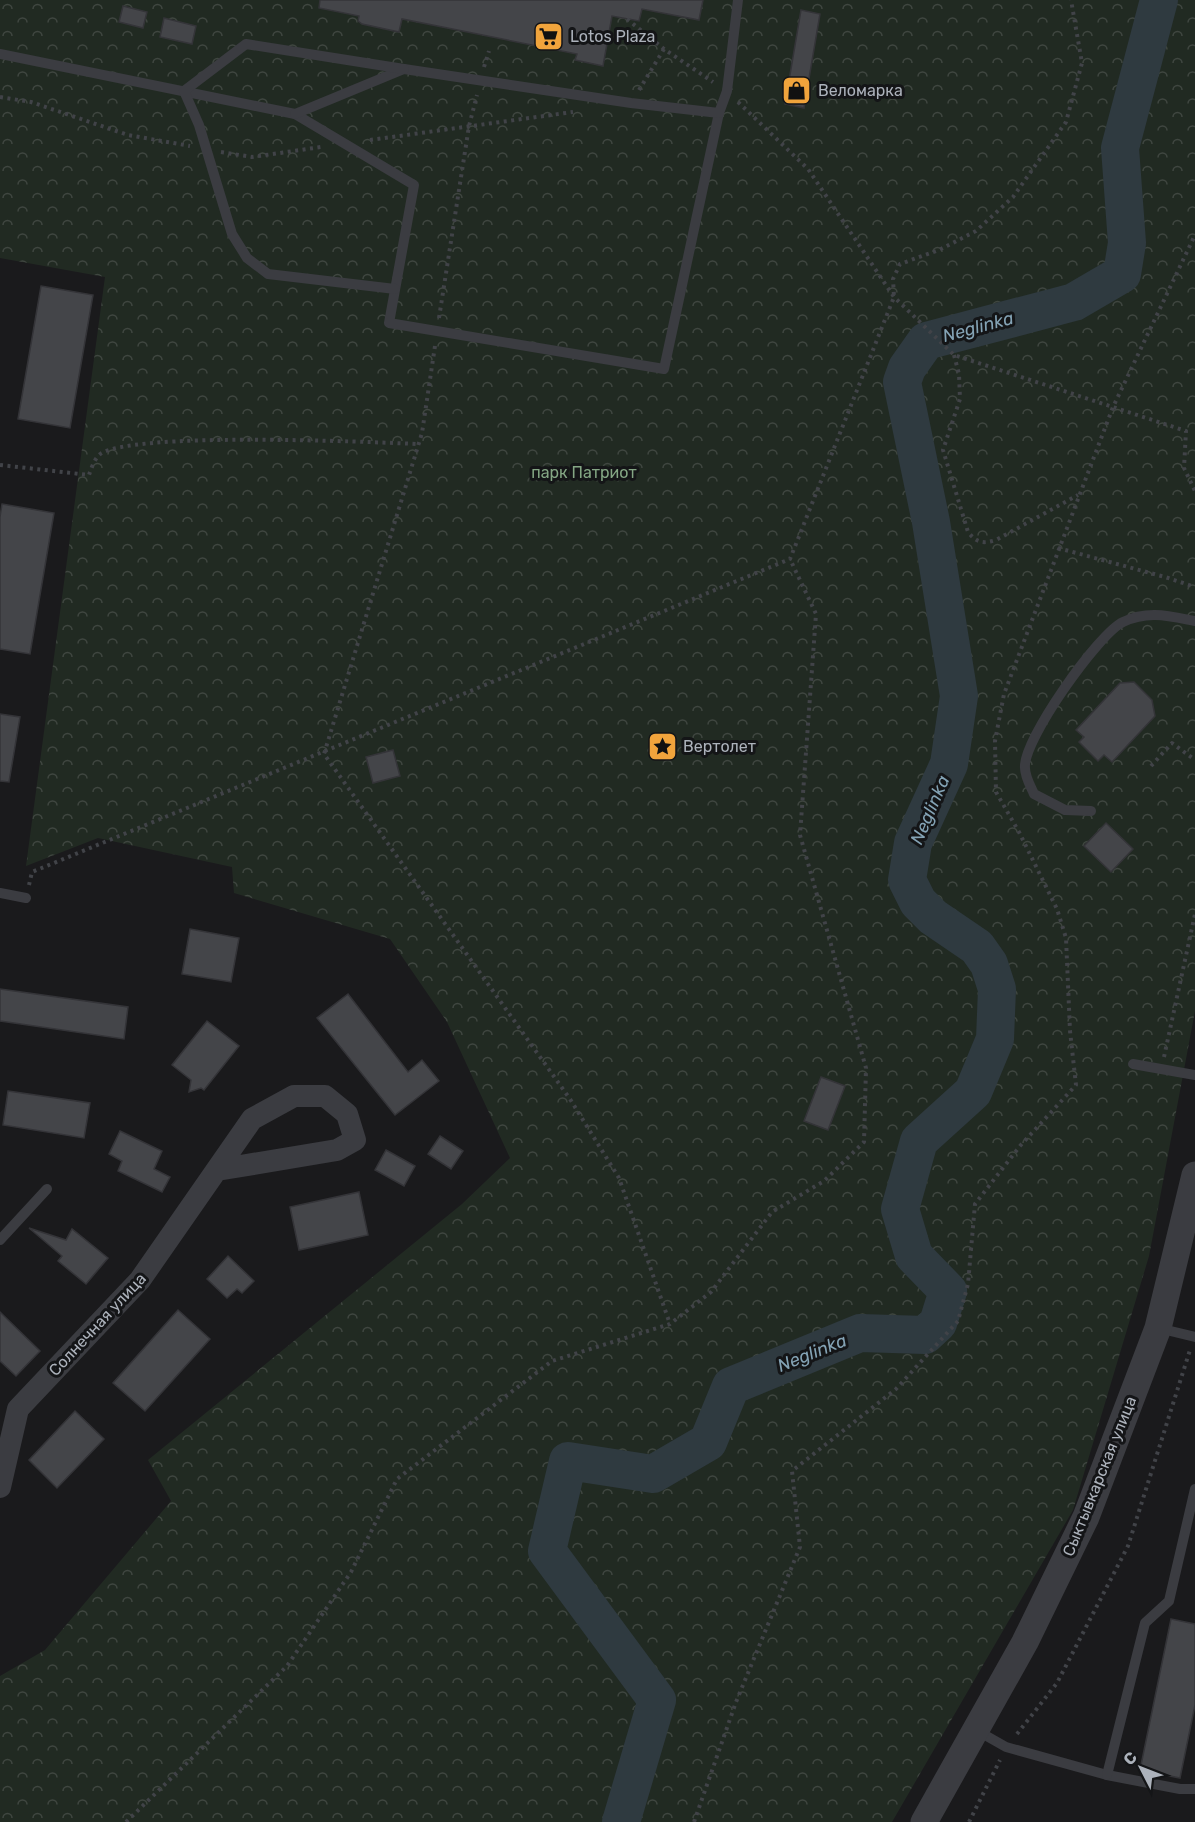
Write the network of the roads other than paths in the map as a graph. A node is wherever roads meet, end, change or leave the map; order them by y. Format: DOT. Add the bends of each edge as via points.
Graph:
graph roads {
  1 [pos="738,0"];
  2 [pos="0,54"];
  3 [pos="404,69"];
  4 [pos="184,91"];
  5 [pos="719,113"];
  6 [pos="296,114"];
  7 [pos="395,289"];
  8 [pos="1195,621"];
  9 [pos="1091,811"];
  10 [pos="0,893"];
  11 [pos="26,898"];
  12 [pos="1133,1064"];
  13 [pos="1195,1075"];
  14 [pos="217,1170"];
  15 [pos="1195,1175"];
  16 [pos="47,1189"];
  17 [pos="0,1240"];
  18 [pos="1158,1328"];
  19 [pos="1195,1337"];
  20 [pos="0,1487"];
  21 [pos="1195,1489"];
  22 [pos="976,1730"];
  23 [pos="1107,1775"];
  24 [pos="1195,1789"];
  25 [pos="924,1822"];
  1 -- 5 [label="lane" via="727,91"];
  2 -- 4 [label="lane"];
  3 -- 4 [label="lane" via="246,44"];
  3 -- 5 [label="lane"];
  3 -- 6 [label="lane"];
  4 -- 6 [label="lane"];
  4 -- 7 [label="lane" via="200,125 232,234 247,258 268,274"];
  5 -- 7 [label="lane" via="664,369 389,323"];
  6 -- 7 [label="lane" via="414,185"];
  8 -- 9 [label="lane" via="1151,612 1121,622 1064,689 1033,737 1024,768 1034,794 1065,810"];
  10 -- 11 [label="lane"];
  12 -- 13 [label="lane"];
  14 -- 14 [label="street, Солнечная улица" via="252,1119 294,1095 326,1096 347,1114 355,1140 337,1150"];
  14 -- 20 [label="street, Солнечная улица" via="140,1280 18,1409"];
  15 -- 18 [label="street, Сыктывкарская улица"];
  16 -- 17 [label="lane"];
  18 -- 19 [label="lane"];
  18 -- 22 [label="street, Сыктывкарская улица" via="1086,1517 1025,1642"];
  21 -- 23 [label="lane" via="1169,1601 1145,1623"];
  22 -- 23 [label="lane" via="1006,1747"];
  22 -- 25 [label="street, Сыктывкарская улица"];
  23 -- 24 [label="lane"];
}
